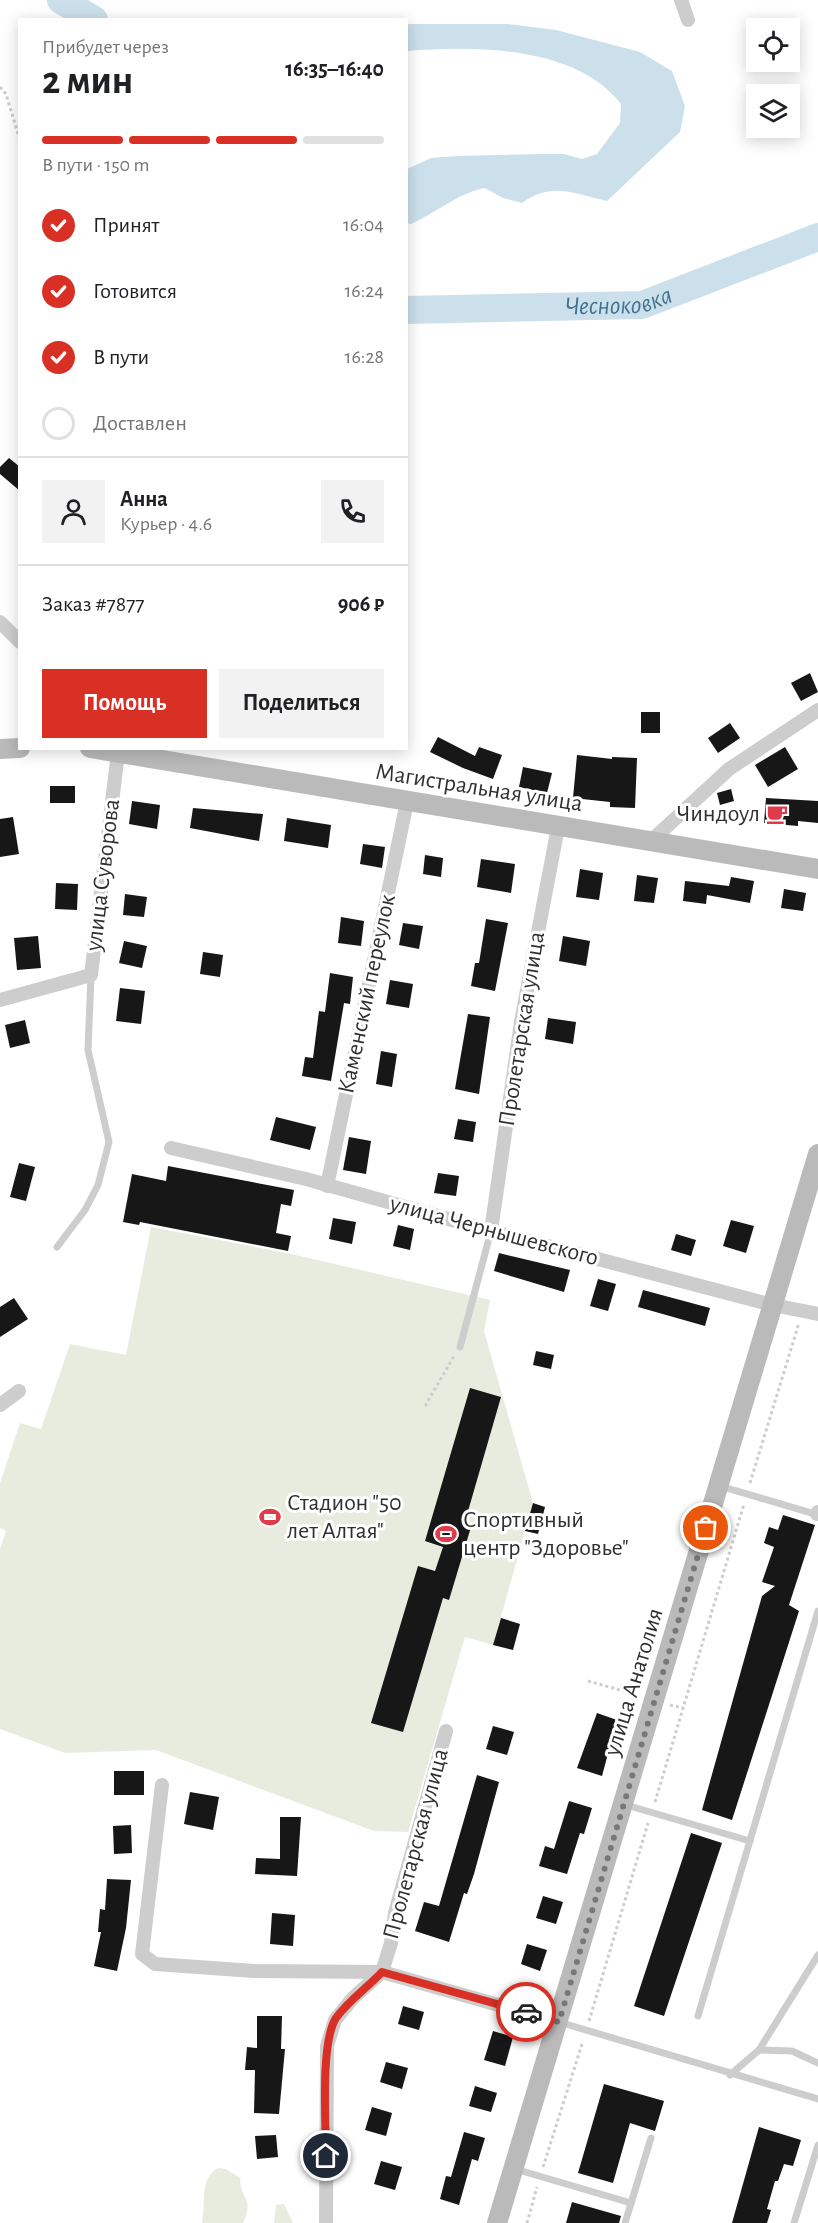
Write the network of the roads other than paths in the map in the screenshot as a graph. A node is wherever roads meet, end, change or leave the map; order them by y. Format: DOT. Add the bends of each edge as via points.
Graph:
graph roads {
  1 [pos="681,0"];
  2 [pos="688,20"];
  3 [pos="0,622"];
  4 [pos="18,640"];
  5 [pos="818,710"];
  6 [pos="18,748"];
  7 [pos="0,749"];
  8 [pos="102,750"];
  9 [pos="118,753"];
  10 [pos="407,802"];
  11 [pos="558,827"];
  12 [pos="651,841"];
  13 [pos="818,868"];
  14 [pos="91,975"];
  15 [pos="0,1000"];
  16 [pos="171,1148"];
  17 [pos="818,1154"];
  18 [pos="327,1186"];
  19 [pos="491,1231"];
  20 [pos="57,1247"];
  21 [pos="773,1305"];
  22 [pos="818,1314"];
  23 [pos="460,1347"];
  24 [pos="19,1391"];
  25 [pos="0,1405"];
  26 [pos="719,1485"];
  27 [pos="818,1514"];
  28 [pos="818,1611"];
  29 [pos="446,1731"];
  30 [pos="162,1785"];
  31 [pos="624,1805"];
  32 [pos="750,1841"];
  33 [pos="818,1955"];
  34 [pos="382,1972"];
  35 [pos="698,2016"];
  36 [pos="559,2022"];
  37 [pos="759,2050"];
  38 [pos="818,2063"];
  39 [pos="730,2075"];
  40 [pos="818,2099"];
  41 [pos="651,2138"];
  42 [pos="818,2145"];
  43 [pos="513,2169"];
  44 [pos="631,2203"];
  45 [pos="326,2223"];
  46 [pos="497,2223"];
  47 [pos="625,2223"];
  48 [pos="794,2223"];
  1 -- 2 [label="street"];
  3 -- 4 [label="street"];
  5 -- 12 [label="street" via="729,769"];
  6 -- 7 [label="street"];
  8 -- 9 [label="street, Магистральная улица"];
  9 -- 10 [label="street, Магистральная улица"];
  9 -- 14 [label="street, улица Суворова"];
  10 -- 11 [label="street, Магистральная улица"];
  10 -- 18 [label="street, Каменский переулок"];
  11 -- 12 [label="street, Магистральная улица"];
  11 -- 19 [label="street, Пролетарская улица" via="520,1022"];
  12 -- 13 [label="street, Магистральная улица"];
  14 -- 15 [label="street, улица Суворова"];
  14 -- 20 [label="lane" via="88,1050 109,1142 98,1185 86,1210"];
  16 -- 18 [label="street, улица Чернышевского"];
  17 -- 21 [label="street, улица Анатолия"];
  18 -- 19 [label="street, улица Чернышевского"];
  19 -- 21 [label="street, улица Чернышевского"];
  19 -- 23 [label="lane"];
  21 -- 22 [label="street, улица Чернышевского"];
  21 -- 26 [label="street, улица Анатолия"];
  24 -- 25 [label="street"];
  26 -- 27 [label="lane"];
  26 -- 31 [label="street, улица Анатолия"];
  28 -- 32 [label="lane"];
  29 -- 34 [label="street, Пролетарская улица"];
  30 -- 34 [label="street" via="142,1954 155,1964 244,1971"];
  31 -- 32 [label="lane"];
  31 -- 36 [label="street, улица Анатолия"];
  32 -- 35 [label="lane"];
  33 -- 37 [label="lane"];
  34 -- 36 [label="street"];
  34 -- 45 [label="street, Пролетарская улица" via="335,2020 327,2046"];
  36 -- 39 [label="lane"];
  36 -- 43 [label="street, улица Анатолия"];
  37 -- 38 [label="lane" via="792,2051"];
  37 -- 39 [label="lane"];
  39 -- 40 [label="lane"];
  41 -- 44 [label="lane"];
  42 -- 48 [label="lane"];
  43 -- 44 [label="lane"];
  43 -- 46 [label="street, улица Анатолия"];
  44 -- 47 [label="lane"];
}
